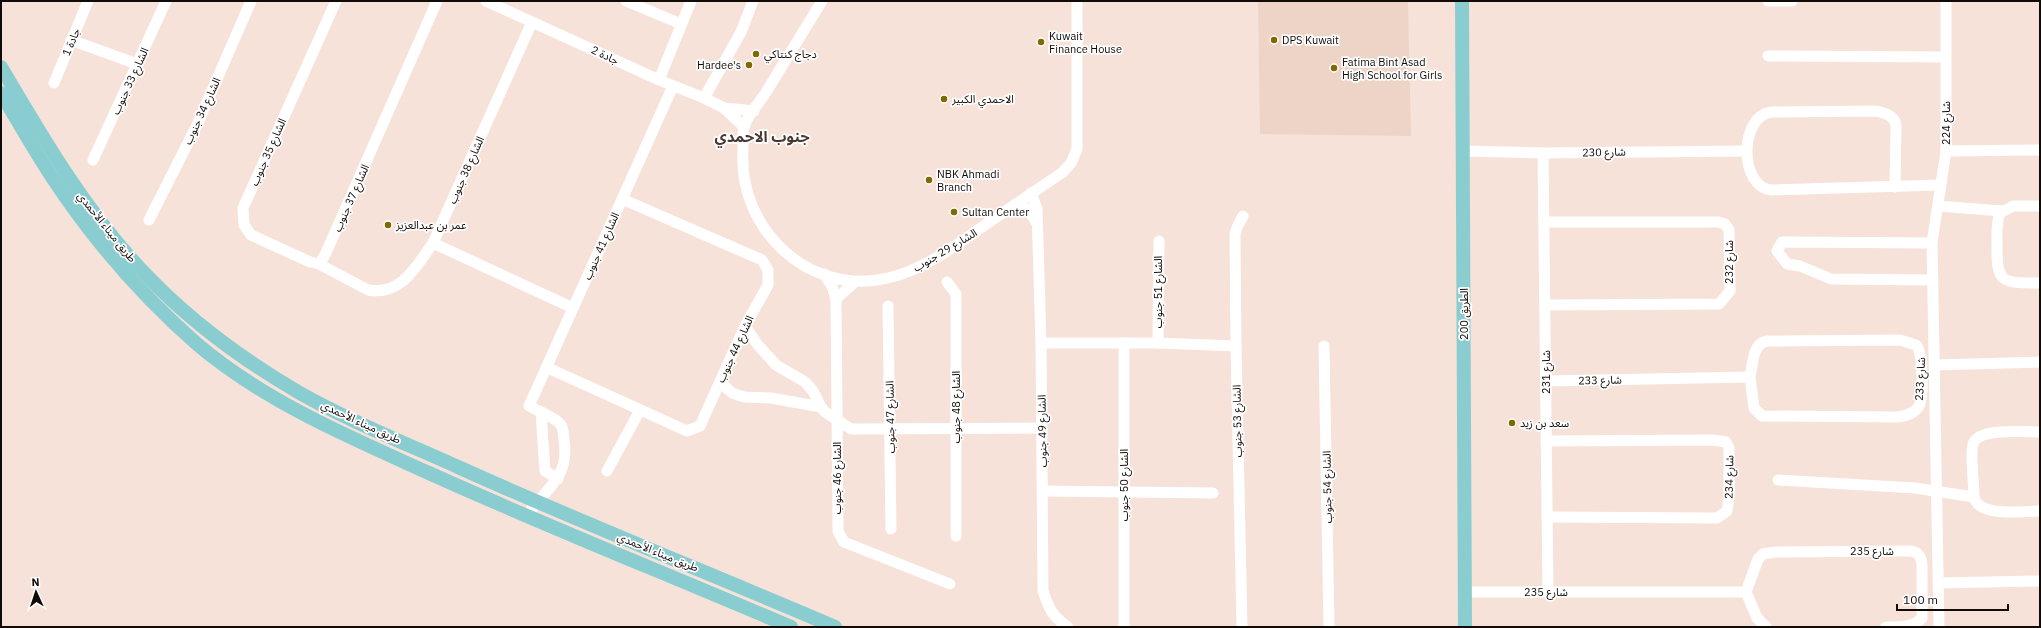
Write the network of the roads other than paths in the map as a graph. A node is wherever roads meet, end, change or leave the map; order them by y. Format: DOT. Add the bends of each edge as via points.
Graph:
graph roads {
  1 [pos="88,1"];
  2 [pos="166,1"];
  3 [pos="251,1"];
  4 [pos="336,1"];
  5 [pos="437,1"];
  6 [pos="486,1"];
  7 [pos="626,1"];
  8 [pos="691,1"];
  9 [pos="753,1"];
  10 [pos="822,1"];
  11 [pos="1077,1"];
  12 [pos="1462,1"];
  13 [pos="1768,1"];
  14 [pos="1792,1"];
  15 [pos="1946,1"];
  16 [pos="532,22"];
  17 [pos="681,24"];
  18 [pos="72,40"];
  19 [pos="1768,56"];
  20 [pos="1946,57"];
  21 [pos="137,64"];
  22 [pos="1,68"];
  23 [pos="659,80"];
  24 [pos="54,82"];
  25 [pos="673,86"];
  26 [pos="1,93"];
  27 [pos="704,98"];
  28 [pos="724,108"];
  29 [pos="754,111"];
  30 [pos="744,127"];
  31 [pos="2040,150"];
  32 [pos="1463,151"];
  33 [pos="1746,151"];
  34 [pos="1946,151"];
  35 [pos="1543,153"];
  36 [pos="93,160"];
  37 [pos="1940,185"];
  38 [pos="1895,187"];
  39 [pos="1024,198"];
  40 [pos="622,199"];
  41 [pos="1938,206"];
  42 [pos="2040,206"];
  43 [pos="2002,211"];
  44 [pos="1243,216"];
  45 [pos="149,220"];
  46 [pos="1544,222"];
  47 [pos="1037,225"];
  48 [pos="1159,241"];
  49 [pos="433,243"];
  50 [pos="1932,243"];
  51 [pos="319,264"];
  52 [pos="824,274"];
  53 [pos="1933,280"];
  54 [pos="855,282"];
  55 [pos="947,282"];
  56 [pos="2040,282"];
  57 [pos="836,299"];
  58 [pos="1545,305"];
  59 [pos="888,306"];
  60 [pos="574,308"];
  61 [pos="745,326"];
  62 [pos="1041,343"];
  63 [pos="1124,343"];
  64 [pos="1158,343"];
  65 [pos="1236,346"];
  66 [pos="1324,346"];
  67 [pos="1919,349"];
  68 [pos="1935,350"];
  69 [pos="2040,362"];
  70 [pos="1935,365"];
  71 [pos="548,368"];
  72 [pos="1750,377"];
  73 [pos="1547,381"];
  74 [pos="720,382"];
  75 [pos="821,407"];
  76 [pos="640,410"];
  77 [pos="541,412"];
  78 [pos="837,420"];
  79 [pos="1042,428"];
  80 [pos="956,429"];
  81 [pos="891,430"];
  82 [pos="2040,432"];
  83 [pos="1546,441"];
  84 [pos="606,471"];
  85 [pos="558,479"];
  86 [pos="1778,480"];
  87 [pos="1043,491"];
  88 [pos="1124,492"];
  89 [pos="1937,492"];
  90 [pos="1213,493"];
  91 [pos="1974,497"];
  92 [pos="536,502"];
  93 [pos="2040,511"];
  94 [pos="526,517"];
  95 [pos="1547,517"];
  96 [pos="891,529"];
  97 [pos="956,536"];
  98 [pos="1938,556"];
  99 [pos="1922,559"];
  100 [pos="2040,581"];
  101 [pos="950,584"];
  102 [pos="1939,584"];
  103 [pos="1465,592"];
  104 [pos="1548,592"];
  105 [pos="1746,592"];
  106 [pos="1918,622"];
  107 [pos="1939,626"];
  108 [pos="791,627"];
  109 [pos="835,627"];
  110 [pos="1068,627"];
  111 [pos="1124,627"];
  112 [pos="1242,627"];
  113 [pos="1329,627"];
  114 [pos="1466,627"];
  115 [pos="1766,627"];
  116 [pos="1886,627"];
  1 -- 18 [label="street, جادة 1"];
  2 -- 21 [label="street, الشارع 33 جنوب"];
  3 -- 45 [label="street, الشارع 34 جنوب" via="197,125"];
  4 -- 51 [label="street, الشارع 35 جنوب" via="243,208 244,225 251,235"];
  5 -- 51 [label="street, الشارع 37 جنوب"];
  6 -- 16 [label="street, جادة 2"];
  7 -- 17 [label="street"];
  8 -- 17 [label="street"];
  9 -- 27 [label="street" via="741,32"];
  10 -- 29 [label="street, الشارع 29 جنوب"];
  11 -- 39 [label="street, الشارع 29 جنوب" via="1077,149 1071,163 1063,172"];
  12 -- 32 [label="main road, الطريق 200"];
  13 -- 14 [label="street"];
  15 -- 20 [label="street, شارع 224"];
  16 -- 23 [label="street, جادة 2"];
  16 -- 49 [label="street, الشارع 38 جنوب"];
  17 -- 23 [label="street"];
  18 -- 21 [label="street"];
  18 -- 24 [label="street, جادة 1"];
  19 -- 20 [label="street"];
  20 -- 34 [label="street, شارع 224"];
  21 -- 36 [label="street, الشارع 33 جنوب"];
  22 -- 92 [label="main road, طريق ميناء الأحمدي" via="78,192 150,279 203,326 241,355 304,395"];
  23 -- 25 [label="street, جادة 2"];
  25 -- 27 [label="street, جادة 2"];
  25 -- 40 [label="street, الشارع 41 جنوب"];
  26 -- 94 [label="main road, طريق ميناء الأحمدي" via="51,176 111,257 135,285 198,344 228,367 304,414 358,442"];
  27 -- 28 [label="street, جادة 2"];
  28 -- 29 [label="street, جادة 2"];
  28 -- 30 [label="street, جادة 2"];
  29 -- 30 [label="street, الشارع 29 جنوب"];
  30 -- 52 [label="street, الشارع 29 جنوب" via="742,165 746,191 760,224 787,254 803,265"];
  31 -- 34 [label="street, شارع 224"];
  32 -- 35 [label="street, شارع 230"];
  32 -- 103 [label="main road, الطريق 200"];
  33 -- 35 [label="street, شارع 230"];
  33 -- 38 [label="street" via="1754,180 1765,190"];
  33 -- 38 [label="street" via="1755,120 1767,113 1882,112 1894,119 1896,125"];
  34 -- 37 [label="street"];
  35 -- 46 [label="street, شارع 231"];
  37 -- 38 [label="street"];
  37 -- 41 [label="street"];
  39 -- 47 [label="street"];
  39 -- 47 [label="street, الشارع 49 جنوب" via="1037,209"];
  39 -- 54 [label="street, الشارع 29 جنوب" via="950,250 920,266 888,278"];
  40 -- 60 [label="street, الشارع 41 جنوب"];
  40 -- 61 [label="street, الشارع 44 جنوب" via="762,260 768,270 768,285"];
  41 -- 43 [label="street"];
  41 -- 50 [label="street"];
  42 -- 43 [label="street" via="2013,206"];
  43 -- 56 [label="street" via="1998,220 1998,272 2010,282"];
  44 -- 65 [label="street, الشارع 53 جنوب" via="1235,234"];
  46 -- 58 [label="street, شارع 231"];
  46 -- 58 [label="street, شارع 232" via="1725,224 1729,230 1730,292 1719,304"];
  47 -- 62 [label="street, الشارع 49 جنوب"];
  48 -- 64 [label="street, الشارع 51 جنوب"];
  49 -- 51 [label="street" via="404,280 383,291 368,290"];
  49 -- 60 [label="street"];
  50 -- 53 [label="street"];
  50 -- 53 [label="street" via="1782,242 1777,252 1787,264 1800,266 1831,280"];
  52 -- 54 [label="street, الشارع 29 جنوب"];
  52 -- 57 [label="street, الشارع 46 جنوب" via="832,286"];
  53 -- 68 [label="street"];
  54 -- 57 [label="street"];
  55 -- 80 [label="street, الشارع 48 جنوب" via="956,294"];
  57 -- 78 [label="street, الشارع 46 جنوب"];
  58 -- 73 [label="street, شارع 231"];
  59 -- 81 [label="street, الشارع 47 جنوب"];
  60 -- 71 [label="street, الشارع 41 جنوب"];
  61 -- 74 [label="street, الشارع 44 جنوب"];
  61 -- 75 [label="street" via="776,365 805,382"];
  62 -- 63 [label="street"];
  62 -- 79 [label="street, الشارع 49 جنوب"];
  63 -- 64 [label="street"];
  63 -- 88 [label="street, الشارع 50 جنوب"];
  64 -- 65 [label="street"];
  65 -- 112 [label="street, الشارع 53 جنوب"];
  66 -- 113 [label="street, الشارع 54 جنوب"];
  67 -- 68 [label="street"];
  67 -- 72 [label="street, شارع 233" via="1912,342 1900,340 1767,341 1757,346"];
  67 -- 72 [label="street, شارع 233" via="1921,400 1914,411 1904,416 1762,416 1754,408"];
  68 -- 70 [label="street"];
  69 -- 70 [label="street"];
  70 -- 89 [label="street"];
  71 -- 76 [label="street, الشارع 44 جنوب"];
  71 -- 77 [label="street, الشارع 41 جنوب" via="530,406"];
  72 -- 73 [label="street, شارع 233"];
  73 -- 83 [label="street, شارع 231"];
  74 -- 75 [label="street" via="732,393 744,397 771,398"];
  74 -- 76 [label="street, الشارع 44 جنوب" via="700,426 695,429 687,431"];
  75 -- 78 [label="street"];
  76 -- 84 [label="street"];
  77 -- 85 [label="street" via="545,471"];
  77 -- 85 [label="street" via="562,426 567,455"];
  78 -- 81 [label="street" via="855,430"];
  78 -- 101 [label="street, الشارع 46 جنوب" via="838,531 844,542"];
  79 -- 80 [label="street"];
  79 -- 87 [label="street, الشارع 49 جنوب"];
  80 -- 81 [label="street"];
  80 -- 97 [label="street, الشارع 48 جنوب"];
  81 -- 96 [label="street, الشارع 47 جنوب"];
  82 -- 91 [label="street" via="1988,433 1976,439 1972,446"];
  83 -- 95 [label="street, شارع 231"];
  83 -- 95 [label="street, شارع 234" via="1726,442 1729,448 1730,498 1727,511 1717,518"];
  85 -- 92 [label="street"];
  86 -- 89 [label="street" via="1894,486"];
  87 -- 88 [label="street"];
  87 -- 110 [label="street, الشارع 49 جنوب" via="1043,591 1050,610"];
  88 -- 90 [label="street"];
  88 -- 111 [label="street, الشارع 50 جنوب"];
  89 -- 91 [label="street"];
  89 -- 98 [label="street"];
  91 -- 93 [label="street" via="1978,504 1990,511"];
  92 -- 94 [label="street"];
  92 -- 109 [label="main road, طريق ميناء الأحمدي"];
  94 -- 108 [label="main road, طريق ميناء الأحمدي"];
  95 -- 104 [label="street, شارع 231"];
  98 -- 99 [label="street"];
  98 -- 102 [label="street"];
  99 -- 105 [label="street, شارع 235" via="1917,553 1910,551 1770,552 1758,558"];
  99 -- 106 [label="street" via="1923,612"];
  100 -- 102 [label="street"];
  102 -- 107 [label="street"];
  103 -- 104 [label="street, شارع 235"];
  103 -- 114 [label="main road, الطريق 200"];
  104 -- 105 [label="street, شارع 235"];
  105 -- 115 [label="street" via="1757,618"];
  106 -- 107 [label="street"];
  106 -- 116 [label="street" via="1909,626"];
}
